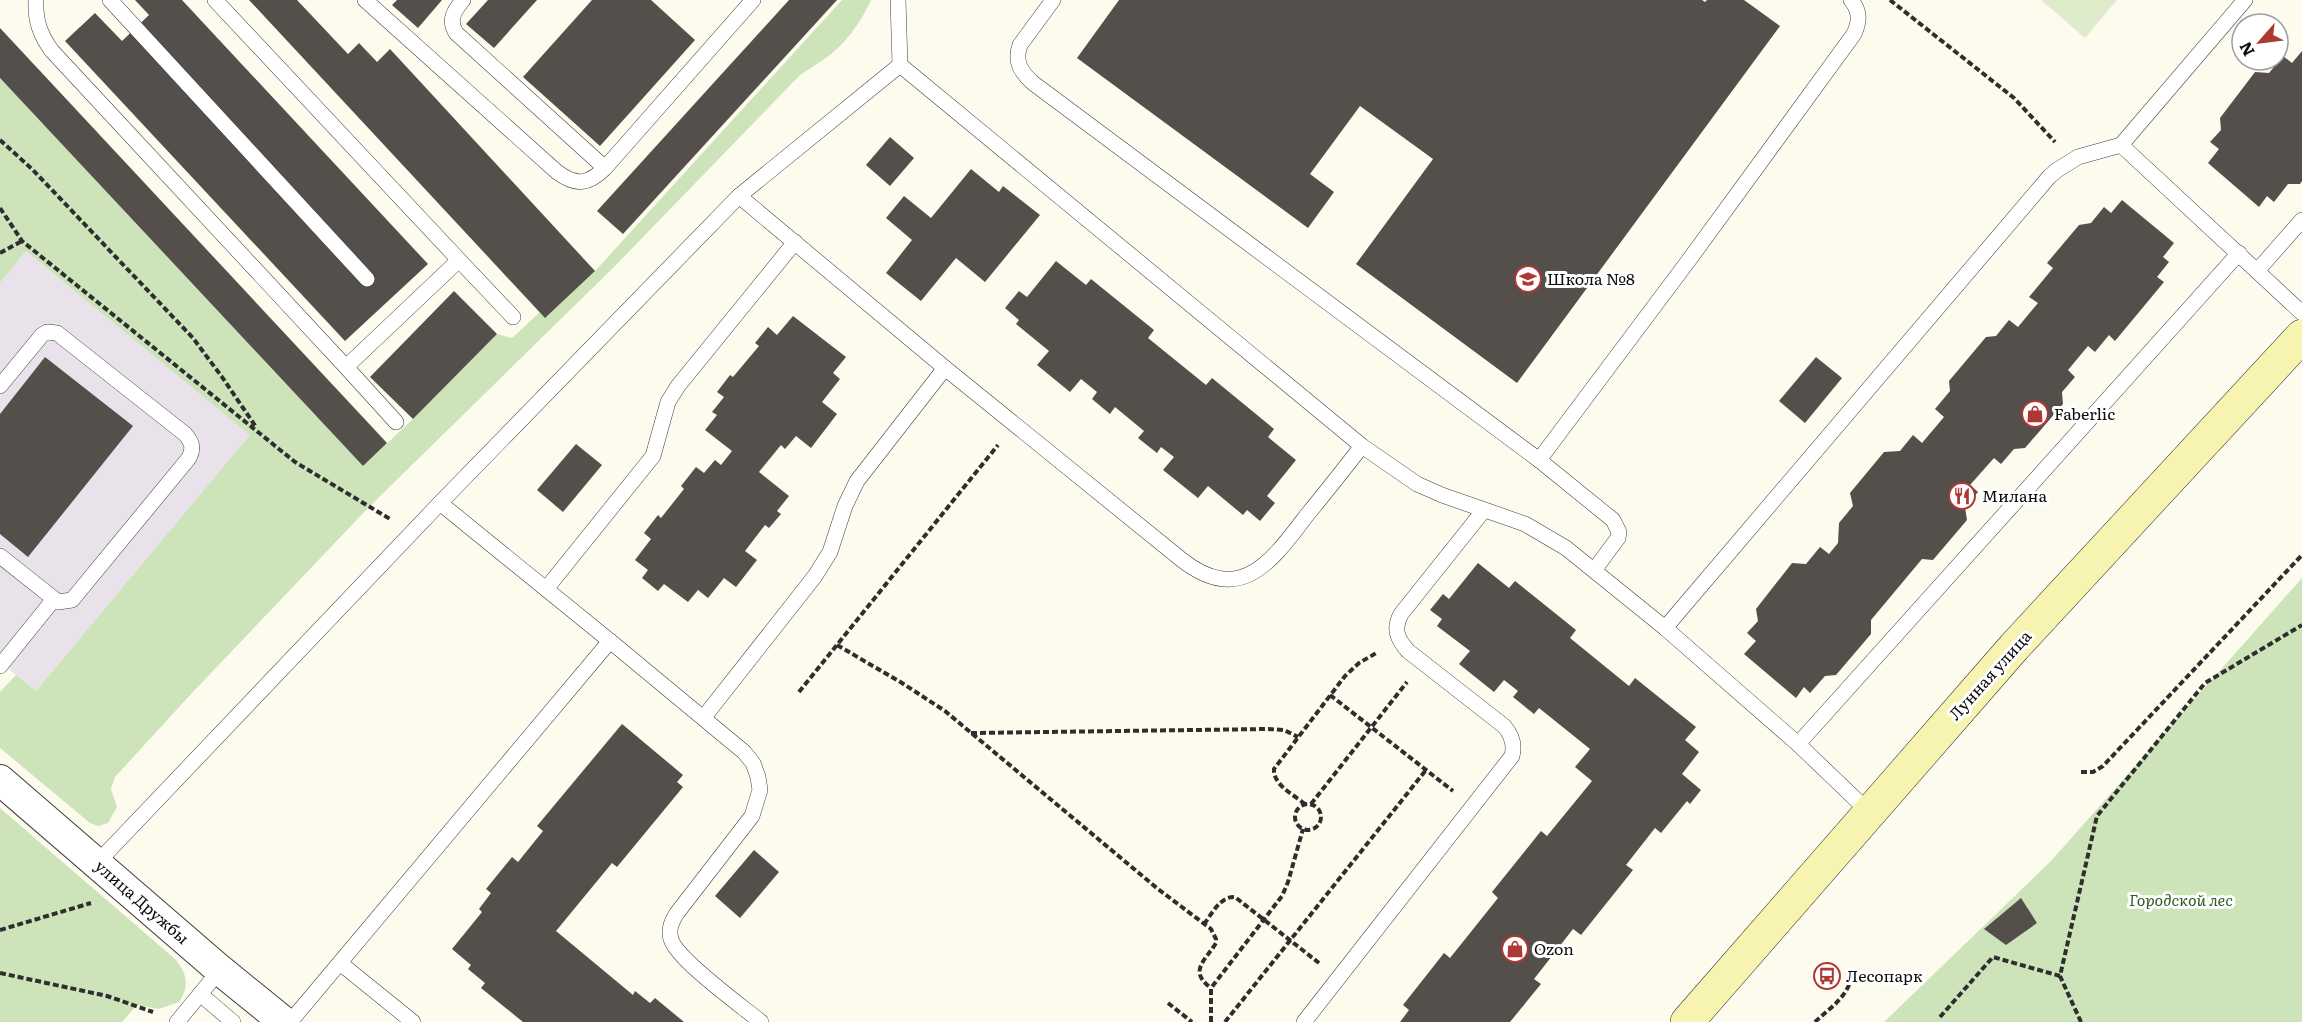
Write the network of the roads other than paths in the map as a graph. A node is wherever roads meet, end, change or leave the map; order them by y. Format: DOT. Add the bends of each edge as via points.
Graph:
graph roads {
  1 [pos="36,0"];
  2 [pos="110,0"];
  3 [pos="215,0"];
  4 [pos="365,0"];
  5 [pos="463,0"];
  6 [pos="753,0"];
  7 [pos="898,0"];
  8 [pos="1053,0"];
  9 [pos="1851,0"];
  10 [pos="2245,0"];
  11 [pos="900,65"];
  12 [pos="2121,145"];
  13 [pos="605,168"];
  14 [pos="740,196"];
  15 [pos="2302,220"];
  16 [pos="795,242"];
  17 [pos="2239,254"];
  18 [pos="459,260"];
  19 [pos="2257,271"];
  20 [pos="367,279"];
  21 [pos="2302,313"];
  22 [pos="513,317"];
  23 [pos="2302,336"];
  24 [pos="346,367"];
  25 [pos="945,368"];
  26 [pos="0,386"];
  27 [pos="396,422"];
  28 [pos="1362,446"];
  29 [pos="1539,460"];
  30 [pos="440,502"];
  31 [pos="1484,510"];
  32 [pos="0,556"];
  33 [pos="1595,569"];
  34 [pos="546,589"];
  35 [pos="54,599"];
  36 [pos="1665,628"];
  37 [pos="610,641"];
  38 [pos="0,666"];
  39 [pos="704,717"];
  40 [pos="1798,744"];
  41 [pos="0,780"];
  42 [pos="1869,812"];
  43 [pos="97,863"];
  44 [pos="339,963"];
  45 [pos="220,970"];
  46 [pos="200,994"];
  47 [pos="177,1022"];
  48 [pos="233,1022"];
  49 [pos="284,1022"];
  50 [pos="290,1022"];
  51 [pos="413,1022"];
  52 [pos="761,1022"];
  53 [pos="1304,1022"];
  54 [pos="1687,1022"];
  1 -- 24 [label="lane" via="39,29 52,51"];
  2 -- 20 [label="lane"];
  3 -- 18 [label="lane"];
  4 -- 13 [label="lane" via="565,178 589,181"];
  5 -- 13 [label="lane" via="452,19 456,33"];
  6 -- 13 [label="lane"];
  7 -- 11 [label="lane"];
  8 -- 29 [label="lane" via="1017,53 1020,70 1033,83"];
  9 -- 29 [label="lane" via="1858,15 1854,34"];
  10 -- 12 [label="lane"];
  11 -- 14 [label="lane"];
  11 -- 28 [label="lane"];
  12 -- 17 [label="lane"];
  12 -- 36 [label="lane" via="2078,157 2049,177"];
  14 -- 16 [label="lane"];
  14 -- 30 [label="lane"];
  15 -- 19 [label="lane"];
  16 -- 25 [label="lane"];
  16 -- 34 [label="lane" via="678,386 668,402 653,456"];
  17 -- 19 [label="lane"];
  17 -- 40 [label="lane"];
  18 -- 22 [label="lane"];
  18 -- 24 [label="lane"];
  19 -- 21 [label="lane"];
  23 -- 42 [label="street, Лунная улица" via="2015,646"];
  24 -- 27 [label="lane"];
  25 -- 28 [label="lane" via="1194,569 1219,579 1245,577 1269,563"];
  25 -- 39 [label="lane" via="857,481 844,506 830,552 815,576"];
  26 -- 35 [label="lane" via="42,335 57,333 192,443 189,458 76,596 68,602"];
  28 -- 31 [label="lane" via="1417,484"];
  29 -- 33 [label="lane" via="1617,526 1618,538"];
  30 -- 34 [label="lane"];
  30 -- 43 [label="lane"];
  31 -- 33 [label="lane" via="1539,530"];
  31 -- 53 [label="lane" via="1401,614 1396,629 1400,641 1423,662 1504,726 1513,740 1512,756"];
  32 -- 35 [label="lane"];
  33 -- 36 [label="lane"];
  34 -- 37 [label="lane"];
  35 -- 38 [label="lane"];
  36 -- 40 [label="lane"];
  37 -- 39 [label="lane"];
  37 -- 44 [label="lane"];
  39 -- 52 [label="lane" via="753,763 760,790 745,827 671,922 671,941 684,958"];
  40 -- 42 [label="lane"];
  41 -- 43 [label="street, улица Дружбы"];
  42 -- 54 [label="street, Лунная улица"];
  43 -- 45 [label="street, улица Дружбы"];
  44 -- 50 [label="lane"];
  44 -- 51 [label="lane"];
  45 -- 46 [label="lane"];
  45 -- 49 [label="street, улица Дружбы"];
  46 -- 47 [label="lane"];
  46 -- 48 [label="lane"];
}
